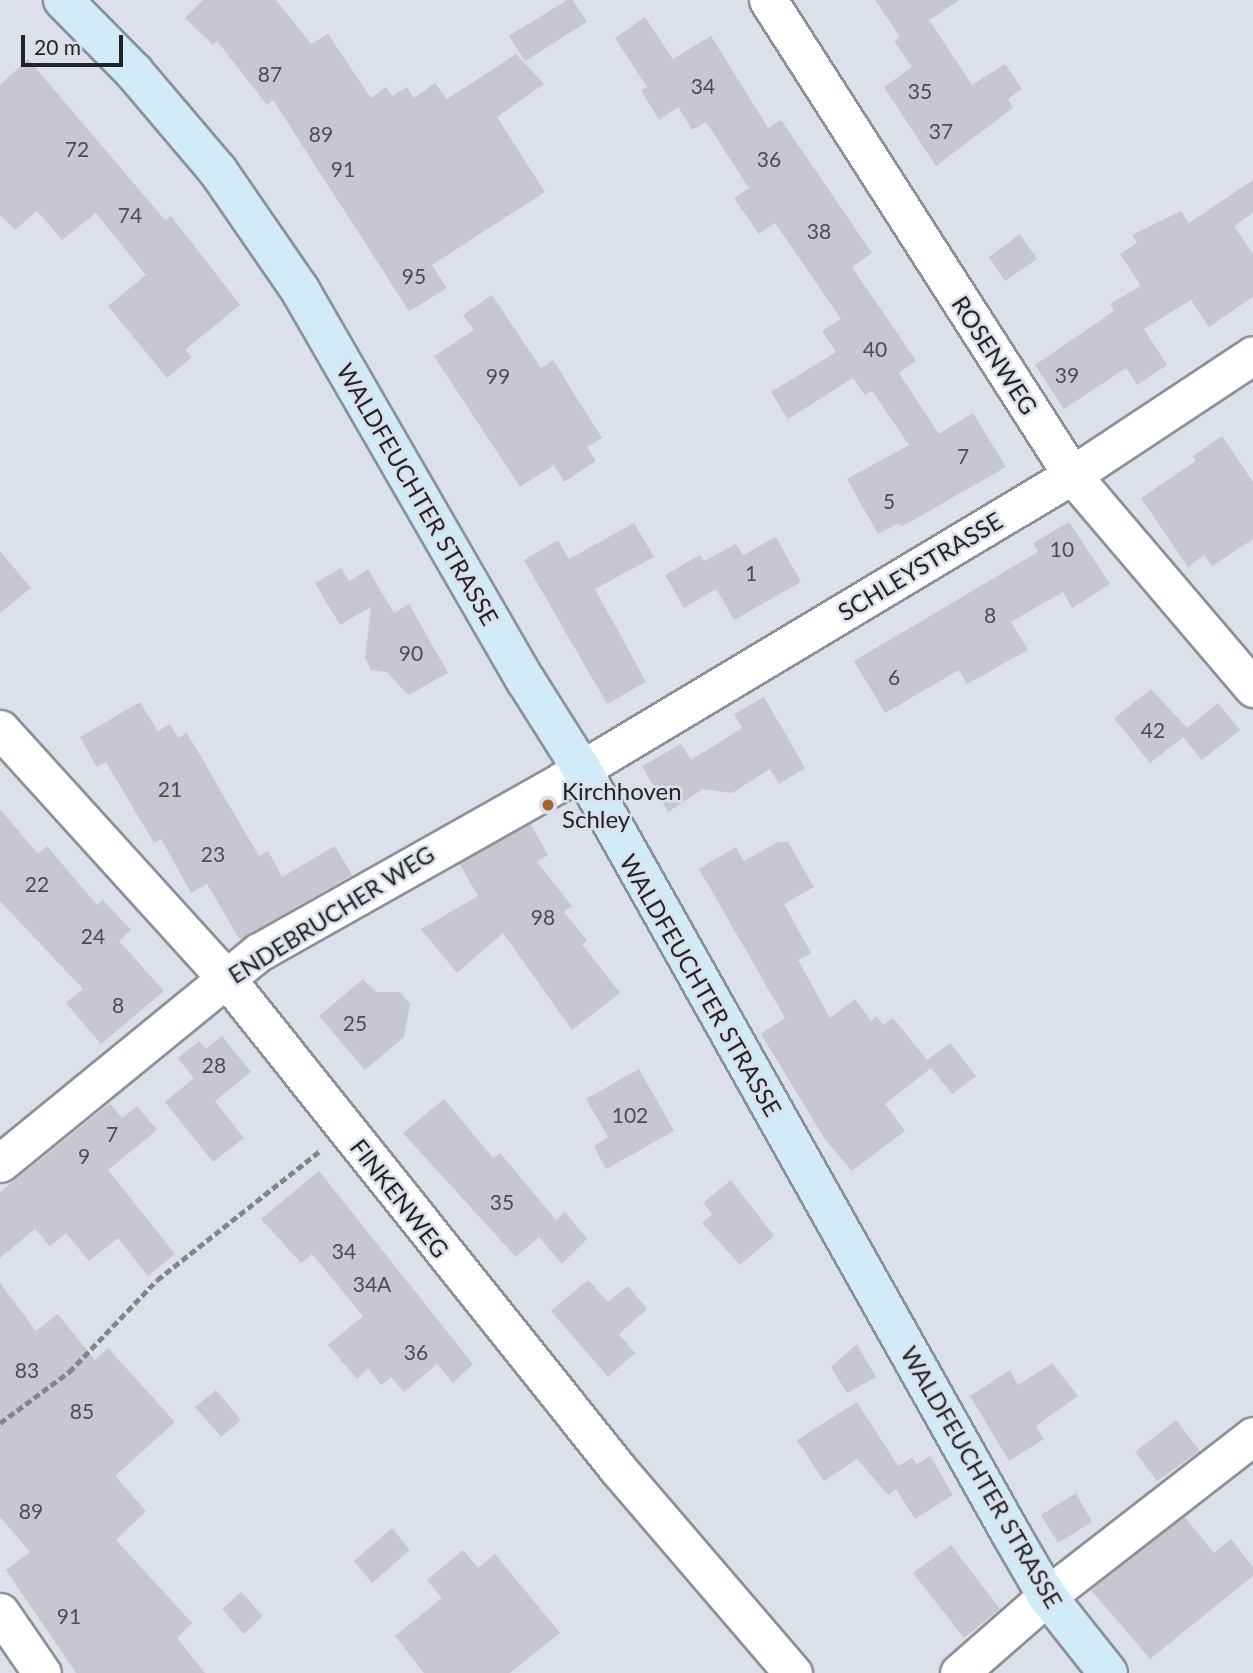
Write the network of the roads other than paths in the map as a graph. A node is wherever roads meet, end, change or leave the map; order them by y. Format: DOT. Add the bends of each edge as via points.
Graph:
graph roads {
  1 [pos="63,0"];
  2 [pos="768,0"];
  3 [pos="1253,355"];
  4 [pos="1072,475"];
  5 [pos="1253,688"];
  6 [pos="0,729"];
  7 [pos="581,768"];
  8 [pos="225,978"];
  9 [pos="0,1163"];
  10 [pos="1253,1436"];
  11 [pos="1047,1596"];
  12 [pos="0,1612"];
  13 [pos="42,1673"];
  14 [pos="793,1673"];
  15 [pos="959,1673"];
  16 [pos="1108,1673"];
  1 -- 7 [label="street, WALDFEUCHTER STRASSE" via="134,72 218,171 300,290"];
  2 -- 4 [label="street, ROSENWEG"];
  3 -- 4 [label="street, SCHLEYSTRASSE"];
  4 -- 5 [label="street, ROSENWEG"];
  4 -- 7 [label="street, SCHLEYSTRASSE"];
  6 -- 8 [label="street, FINKENWEG"];
  7 -- 8 [label="street, ENDEBRUCHER WEG" via="259,952"];
  7 -- 11 [label="street, WALDFEUCHTER STRASSE"];
  8 -- 9 [label="street, ENDEBRUCHER WEG"];
  8 -- 14 [label="street, FINKENWEG" via="618,1469"];
  10 -- 11 [label="street"];
  11 -- 15 [label="street"];
  11 -- 16 [label="street, WALDFEUCHTER STRASSE"];
  12 -- 13 [label="street"];
}
